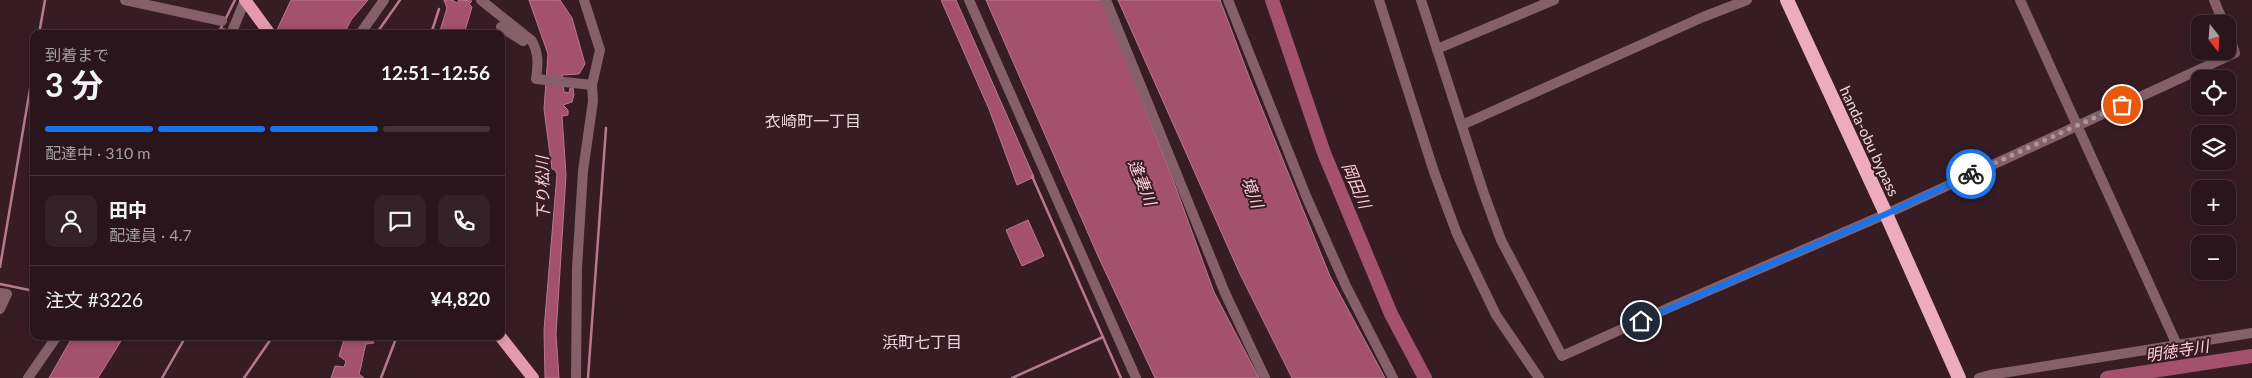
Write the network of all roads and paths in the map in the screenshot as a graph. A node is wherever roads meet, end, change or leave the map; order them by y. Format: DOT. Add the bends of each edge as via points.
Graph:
graph roads {
  1 [pos="125,0"];
  2 [pos="245,0"];
  3 [pos="384,0"];
  4 [pos="480,0"];
  5 [pos="584,0"];
  6 [pos="969,0"];
  7 [pos="1106,0"];
  8 [pos="1228,0"];
  9 [pos="1379,0"];
  10 [pos="1422,0"];
  11 [pos="1554,0"];
  12 [pos="1747,0"];
  13 [pos="1787,0"];
  14 [pos="2020,0"];
  15 [pos="2214,0"];
  16 [pos="161,4"];
  17 [pos="2220,15"];
  18 [pos="222,22"];
  19 [pos="501,27"];
  20 [pos="227,30"];
  21 [pos="267,30"];
  22 [pos="363,30"];
  23 [pos="537,49"];
  24 [pos="1437,49"];
  25 [pos="2218,60"];
  26 [pos="589,84"];
  27 [pos="1462,125"];
  28 [pos="2078,126"];
  29 [pos="1886,214"];
  30 [pos="0,293"];
  31 [pos="0,309"];
  32 [pos="2252,333"];
  33 [pos="54,340"];
  34 [pos="503,340"];
  35 [pos="2177,345"];
  36 [pos="28,378"];
  37 [pos="532,378"];
  38 [pos="576,378"];
  39 [pos="1136,378"];
  40 [pos="1265,378"];
  41 [pos="1393,378"];
  42 [pos="1538,378"];
  43 [pos="1959,378"];
  44 [pos="1979,378"];
  1 -- 16 [label="street"];
  2 -- 20 [label="street"];
  2 -- 21 [label="main road"];
  3 -- 22 [label="street"];
  4 -- 23 [label="street" via="532,41"];
  5 -- 26 [label="street" via="600,50"];
  6 -- 39 [label="street"];
  7 -- 40 [label="street" via="1225,293"];
  8 -- 41 [label="street" via="1306,196 1346,286"];
  9 -- 42 [label="street" via="1457,234 1496,315"];
  10 -- 24 [label="street"];
  11 -- 24 [label="street"];
  12 -- 27 [label="street"];
  13 -- 29 [label="highway, handa-obu bypass"];
  14 -- 28 [label="street"];
  15 -- 17 [label="street"];
  16 -- 18 [label="street"];
  19 -- 23 [label="street"];
  23 -- 26 [label="street" via="537,79"];
  24 -- 27 [label="street"];
  25 -- 28 [label="street"];
  26 -- 38 [label="street" via="593,101 583,171 576,268"];
  27 -- 29 [label="street" via="1501,240 1562,356"];
  28 -- 29 [label="street"];
  28 -- 35 [label="street"];
  29 -- 43 [label="highway, handa-obu bypass"];
  30 -- 31 [label="street" via="7,294"];
  32 -- 35 [label="street"];
  33 -- 36 [label="street"];
  34 -- 37 [label="main road"];
  35 -- 44 [label="street"];
}
